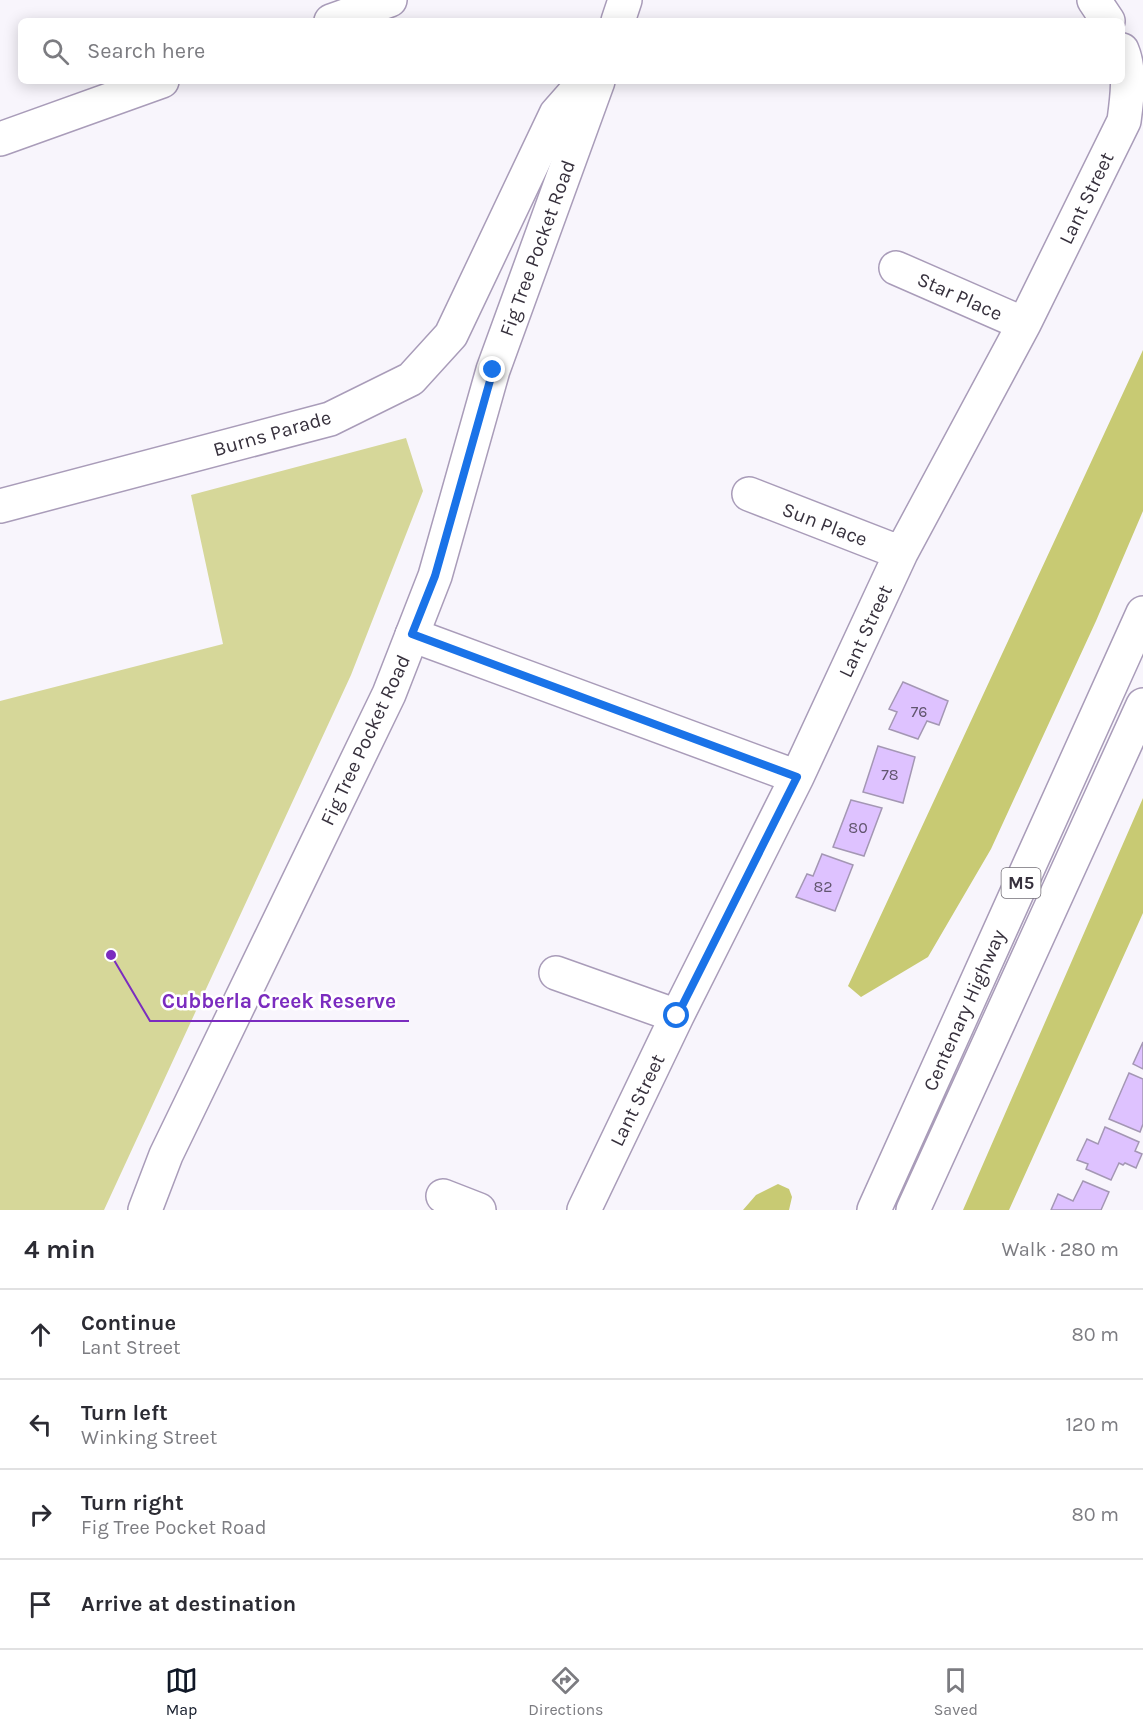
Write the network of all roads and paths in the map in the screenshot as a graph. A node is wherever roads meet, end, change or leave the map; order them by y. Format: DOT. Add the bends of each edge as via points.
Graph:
graph roads {
  1 [pos="390,0"];
  2 [pos="625,0"];
  3 [pos="1094,0"];
  4 [pos="339,18"];
  5 [pos="619,18"];
  6 [pos="1106,18"];
  7 [pos="1125,64"];
  8 [pos="154,84"];
  9 [pos="582,84"];
  10 [pos="597,84"];
  11 [pos="0,139"];
  12 [pos="896,268"];
  13 [pos="1024,324"];
  14 [pos="748,494"];
  15 [pos="0,506"];
  16 [pos="901,553"];
  17 [pos="1143,613"];
  18 [pos="412,634"];
  19 [pos="1143,705"];
  20 [pos="797,777"];
  21 [pos="556,973"];
  22 [pos="677,1016"];
  23 [pos="900,1152"];
  24 [pos="444,1196"];
  25 [pos="145,1210"];
  26 [pos="478,1210"];
  27 [pos="584,1210"];
  28 [pos="867,1210"];
  29 [pos="874,1210"];
  30 [pos="913,1210"];
  1 -- 4 [label="main road"];
  2 -- 5 [label="main road"];
  3 -- 6 [label="main road"];
  7 -- 13 [label="main road, Lant Street" via="1128,90 1124,121"];
  8 -- 11 [label="main road"];
  9 -- 15 [label="main road, Burns Parade" via="556,114 451,335 411,379 330,419"];
  10 -- 18 [label="main road, Fig Tree Pocket Road" via="493,370 435,576"];
  12 -- 13 [label="main road, Star Place"];
  13 -- 16 [label="main road, Lant Street"];
  14 -- 16 [label="main road, Sun Place"];
  16 -- 20 [label="main road, Lant Street"];
  17 -- 23 [label="main road, Centenary Highway / M5"];
  18 -- 20 [label="main road"];
  18 -- 25 [label="main road, Fig Tree Pocket Road" via="389,694 166,1155"];
  19 -- 30 [label="main road, Centenary Highway / M5"];
  20 -- 22 [label="main road, Lant Street"];
  21 -- 22 [label="main road"];
  22 -- 27 [label="main road, Lant Street"];
  23 -- 28 [label="main road"];
  23 -- 29 [label="main road, Centenary Highway / M5"];
  24 -- 26 [label="main road"];
}
